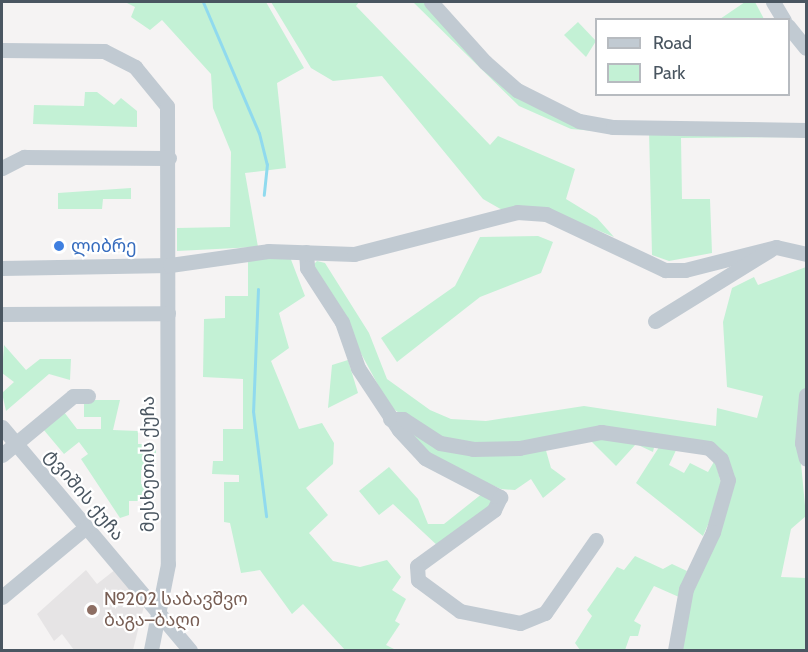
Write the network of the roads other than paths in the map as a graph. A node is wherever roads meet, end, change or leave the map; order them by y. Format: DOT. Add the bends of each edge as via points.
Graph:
graph roads {
  1 [pos="431,2"];
  2 [pos="773,2"];
  3 [pos="783,18"];
  4 [pos="790,27"];
  5 [pos="807,48"];
  6 [pos="2,50"];
  7 [pos="807,130"];
  8 [pos="169,158"];
  9 [pos="2,168"];
  10 [pos="776,247"];
  11 [pos="306,252"];
  12 [pos="807,254"];
  13 [pos="170,266"];
  14 [pos="2,268"];
  15 [pos="168,313"];
  16 [pos="2,314"];
  17 [pos="655,321"];
  18 [pos="807,395"];
  19 [pos="88,396"];
  20 [pos="390,419"];
  21 [pos="2,427"];
  22 [pos="15,444"];
  23 [pos="2,455"];
  24 [pos="807,459"];
  25 [pos="86,527"];
  26 [pos="596,540"];
  27 [pos="2,597"];
  28 [pos="160,615"];
  29 [pos="151,651"];
  30 [pos="190,651"];
  31 [pos="675,651"];
  1 -- 7 [label="street" via="517,90 579,121 613,128"];
  2 -- 3 [label="street"];
  4 -- 5 [label="street"];
  6 -- 8 [label="street, მესხეთის ქუჩა" via="104,51 120,57 150,81 167,106"];
  8 -- 9 [label="street" via="24,157"];
  8 -- 13 [label="street, მესხეთის ქუჩა"];
  10 -- 11 [label="street" via="685,270 665,270 546,214 517,212 354,254"];
  10 -- 12 [label="street"];
  10 -- 17 [label="street"];
  11 -- 13 [label="street" via="230,254"];
  11 -- 20 [label="street" via="307,268 342,322 358,368"];
  13 -- 14 [label="street"];
  13 -- 15 [label="street, მესხეთის ქუჩა"];
  15 -- 16 [label="street"];
  15 -- 28 [label="street, მესხეთის ქუჩა" via="168,564"];
  18 -- 24 [label="street" via="802,443"];
  19 -- 22 [label="street" via="73,396"];
  20 -- 26 [label="street" via="425,458 500,497 494,510 414,571 444,602 484,619 535,619"];
  20 -- 31 [label="street" via="403,419 440,443 473,449 519,448 601,432 709,448 721,459 728,480 713,532 686,589"];
  21 -- 22 [label="street, ტვიშის ქუჩა"];
  22 -- 23 [label="street"];
  22 -- 25 [label="street, ტვიშის ქუჩა"];
  25 -- 27 [label="street"];
  25 -- 28 [label="street, ტვიშის ქუჩა"];
  28 -- 29 [label="street, მესხეთის ქუჩა"];
  28 -- 30 [label="street"];
}
